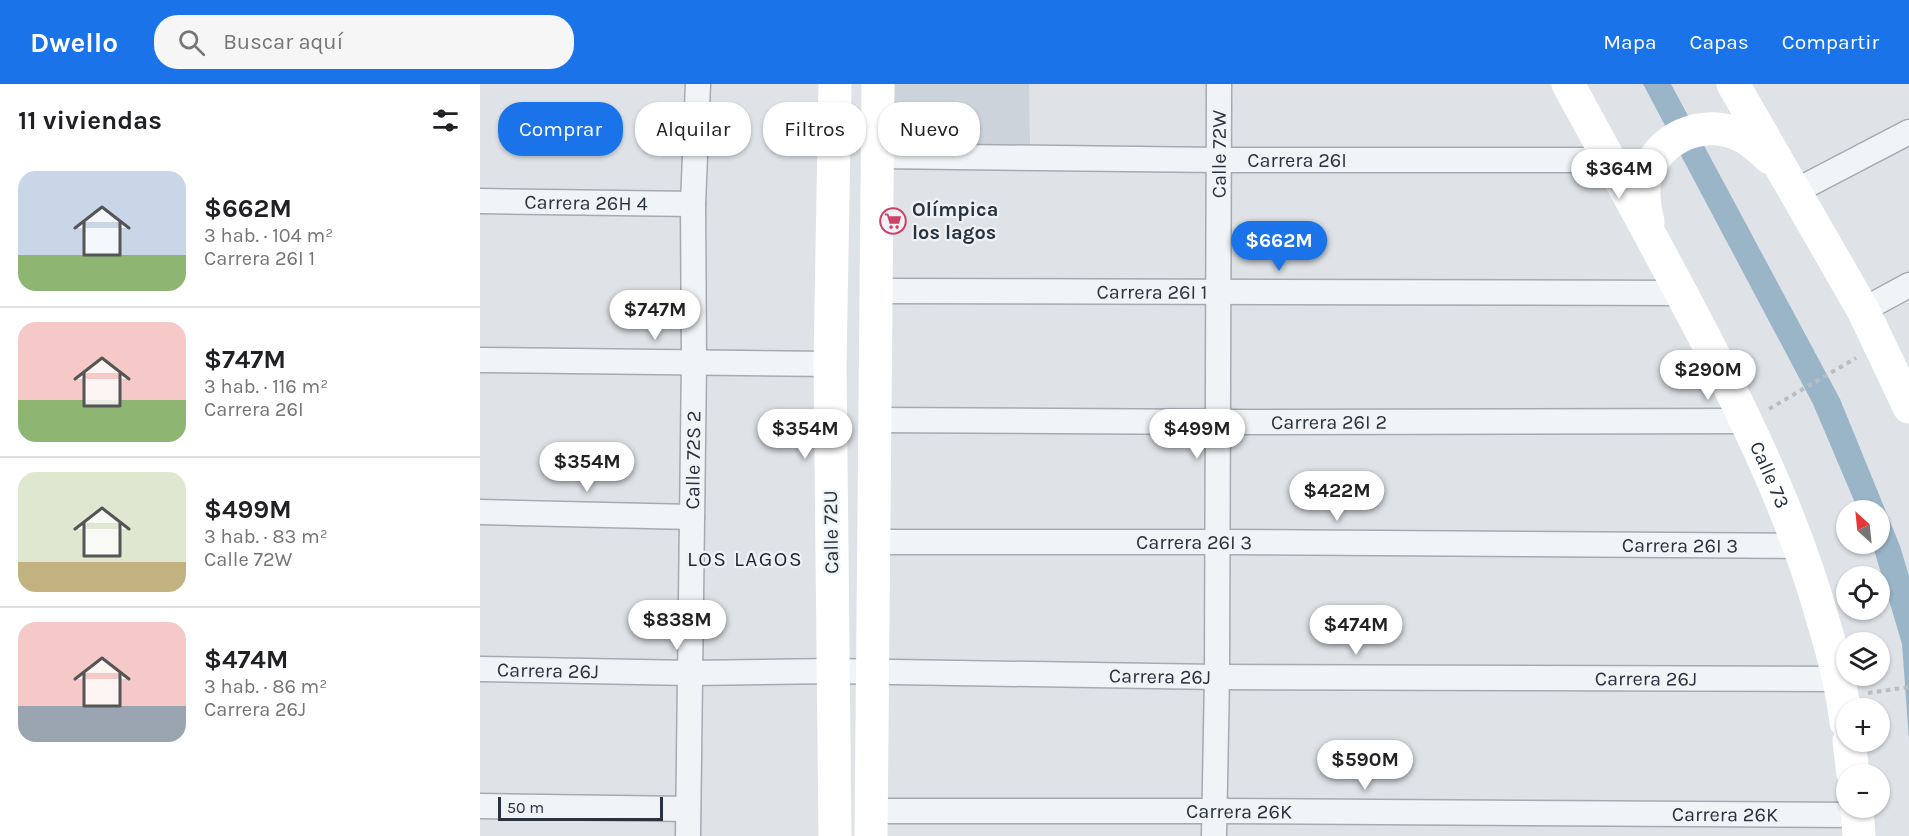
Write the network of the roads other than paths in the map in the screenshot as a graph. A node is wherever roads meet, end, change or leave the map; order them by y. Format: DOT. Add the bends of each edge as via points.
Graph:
graph roads {
  1 [pos="698,84"];
  2 [pos="835,84"];
  3 [pos="878,84"];
  4 [pos="1219,84"];
  5 [pos="1568,84"];
  6 [pos="1733,84"];
  7 [pos="878,102"];
  8 [pos="1909,132"];
  9 [pos="878,156"];
  10 [pos="1609,159"];
  11 [pos="1219,160"];
  12 [pos="1777,163"];
  13 [pos="1794,192"];
  14 [pos="480,201"];
  15 [pos="693,204"];
  16 [pos="1652,238"];
  17 [pos="1909,285"];
  18 [pos="876,291"];
  19 [pos="1218,293"];
  20 [pos="1681,293"];
  21 [pos="1863,310"];
  22 [pos="480,360"];
  23 [pos="694,362"];
  24 [pos="830,364"];
  25 [pos="1909,407"];
  26 [pos="875,420"];
  27 [pos="1748,421"];
  28 [pos="1218,423"];
  29 [pos="480,512"];
  30 [pos="692,517"];
  31 [pos="874,542"];
  32 [pos="1218,542"];
  33 [pos="1800,546"];
  34 [pos="1836,641"];
  35 [pos="480,669"];
  36 [pos="832,671"];
  37 [pos="873,671"];
  38 [pos="690,673"];
  39 [pos="1217,677"];
  40 [pos="1836,686"];
  41 [pos="1853,686"];
  42 [pos="1851,698"];
  43 [pos="480,806"];
  44 [pos="688,809"];
  45 [pos="1214,811"];
  46 [pos="1858,819"];
  47 [pos="871,823"];
  48 [pos="688,836"];
  49 [pos="835,836"];
  50 [pos="1214,836"];
  1 -- 15 [label="street, Calle 72S 2"];
  2 -- 24 [label="street, Calle 72U"];
  3 -- 7 [label="street"];
  4 -- 11 [label="street, Calle 72W"];
  5 -- 10 [label="street, Calle 73"];
  6 -- 12 [label="street"];
  8 -- 13 [label="street"];
  9 -- 11 [label="street, Carrera 26I"];
  9 -- 18 [label="street"];
  10 -- 11 [label="street, Carrera 26I"];
  10 -- 16 [label="street, Calle 73"];
  11 -- 19 [label="street, Calle 72W"];
  12 -- 13 [label="street"];
  12 -- 16 [label="street" via="1749,140 1729,131 1702,129 1678,137 1665,145 1650,165 1645,181"];
  13 -- 21 [label="street"];
  14 -- 15 [label="street, Carrera 26H 4"];
  15 -- 23 [label="street, Calle 72S 2"];
  16 -- 20 [label="street, Calle 73"];
  17 -- 21 [label="street"];
  18 -- 19 [label="street, Carrera 26I 1"];
  18 -- 26 [label="street"];
  19 -- 20 [label="street, Carrera 26I 1"];
  19 -- 28 [label="street, Calle 72W"];
  20 -- 27 [label="street, Calle 73"];
  21 -- 25 [label="street"];
  22 -- 23 [label="street"];
  23 -- 24 [label="street"];
  23 -- 30 [label="street, Calle 72S 2"];
  24 -- 36 [label="street, Calle 72U"];
  26 -- 28 [label="street, Carrera 26I 2"];
  26 -- 31 [label="street"];
  27 -- 28 [label="street, Carrera 26I 2"];
  27 -- 33 [label="street, Calle 73"];
  28 -- 32 [label="street, Calle 72W"];
  29 -- 30 [label="street"];
  30 -- 38 [label="street, Calle 72S 2"];
  31 -- 32 [label="street, Carrera 26I 3"];
  31 -- 37 [label="street"];
  32 -- 33 [label="street, Carrera 26I 3"];
  32 -- 39 [label="street, Calle 72W"];
  33 -- 34 [label="street, Calle 73"];
  35 -- 38 [label="street, Carrera 26J"];
  36 -- 37 [label="street, Carrera 26J"];
  36 -- 38 [label="street, Carrera 26J"];
  36 -- 49 [label="street, Calle 72U"];
  37 -- 39 [label="street, Carrera 26J"];
  37 -- 47 [label="street"];
  38 -- 44 [label="street, Calle 72S 2"];
  39 -- 40 [label="street, Carrera 26J"];
  39 -- 45 [label="street, Calle 72W"];
  41 -- 42 [label="street, Calle 73"];
  43 -- 44 [label="street"];
  44 -- 48 [label="street, Calle 72S 2"];
  45 -- 46 [label="street, Carrera 26K"];
  45 -- 47 [label="street, Carrera 26K"];
  45 -- 50 [label="street, Calle 72W"];
}
